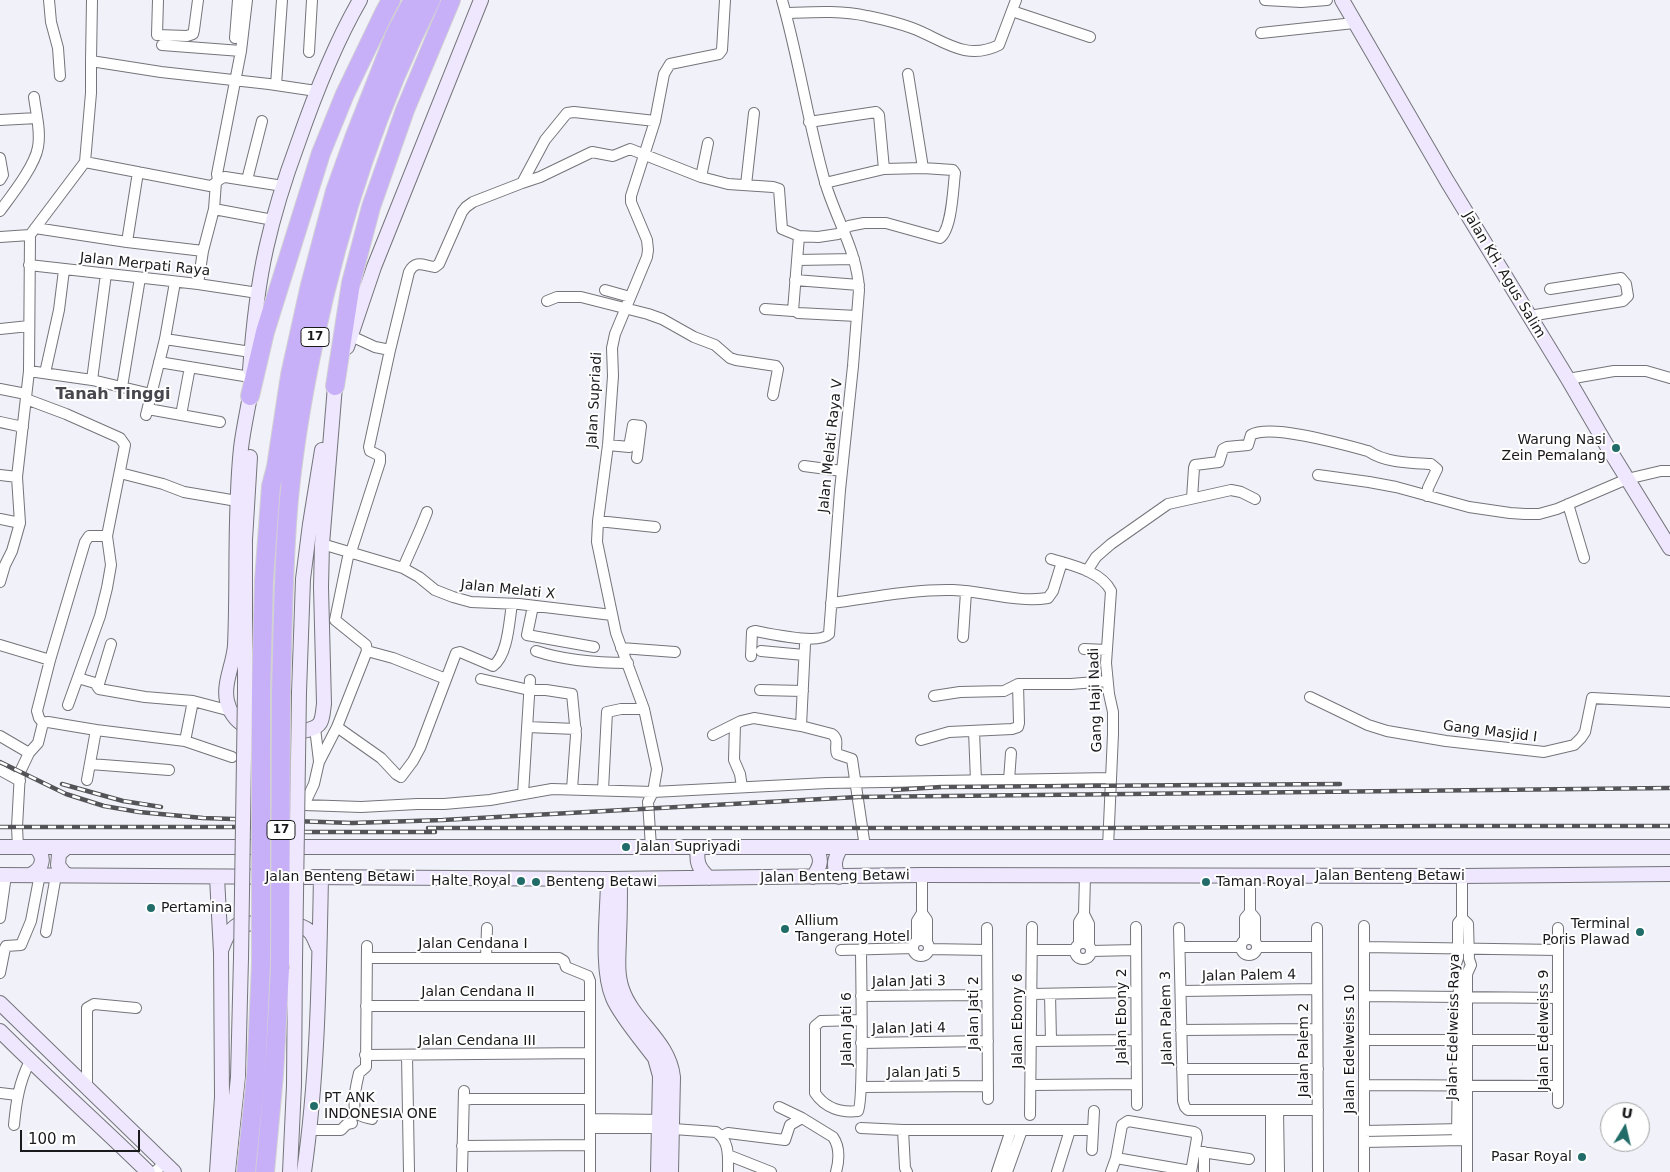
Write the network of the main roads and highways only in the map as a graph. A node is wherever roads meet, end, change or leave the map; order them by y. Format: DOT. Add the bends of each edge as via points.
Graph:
graph roads {
  1 [pos="392,0"];
  2 [pos="412,0"];
  3 [pos="431,0"];
  4 [pos="452,0"];
  5 [pos="481,0"];
  6 [pos="1342,0"];
  7 [pos="358,2"];
  8 [pos="335,386"];
  9 [pos="250,396"];
  10 [pos="1670,548"];
  11 [pos="253,691"];
  12 [pos="0,847"];
  13 [pos="35,847"];
  14 [pos="67,847"];
  15 [pos="683,847"];
  16 [pos="698,847"];
  17 [pos="814,847"];
  18 [pos="841,847"];
  19 [pos="1670,847"];
  20 [pos="36,874"];
  21 [pos="1670,874"];
  22 [pos="3,875"];
  23 [pos="62,875"];
  24 [pos="217,877"];
  25 [pos="322,877"];
  26 [pos="813,877"];
  27 [pos="839,877"];
  28 [pos="680,878"];
  29 [pos="709,878"];
  30 [pos="614,879"];
  31 [pos="319,950"];
  32 [pos="221,953"];
  33 [pos="287,965"];
  34 [pos="1,1007"];
  35 [pos="0,1031"];
  36 [pos="666,1124"];
  37 [pos="164,1168"];
  38 [pos="148,1172"];
  39 [pos="217,1172"];
  40 [pos="228,1172"];
  41 [pos="246,1172"];
  42 [pos="265,1172"];
  43 [pos="290,1172"];
  44 [pos="304,1172"];
  45 [pos="658,1172"];
  46 [pos="672,1172"];
  1 -- 9 [label="highway" via="349,85 321,153 265,332"];
  2 -- 11 [label="highway, 17" via="395,34 342,173 310,286 290,375 271,486"];
  3 -- 33 [label="highway, 17, bridge" via="376,127 351,197 325,289 302,406 289,496 284,580 281,692"];
  4 -- 8 [label="highway" via="405,110 370,206 351,283"];
  5 -- 8 [label="main road" via="374,267"];
  6 -- 10 [label="main road, Jalan KH. Agus Salim" via="1442,173"];
  7 -- 9 [label="main road" via="316,91 273,220 258,293"];
  8 -- 9 [label="main road" via="322,544 324,704 320,722 315,728 298,732 256,730 245,726 238,721 227,701 235,648 237,500 241,447"];
  8 -- 33 [label="main road, bridge" via="318,470 303,579"];
  9 -- 11 [label="main road" via="246,540"];
  11 -- 40 [label="main road, bridge" via="238,1077"];
  11 -- 41 [label="highway, 17, bridge" via="261,964 256,1075"];
  12 -- 13 [label="main road, Jalan Benteng Betawi"];
  13 -- 14 [label="main road, Jalan Benteng Betawi"];
  13 -- 20 [label="main road" via="41,853 42,864"];
  14 -- 15 [label="main road, Jalan Benteng Betawi"];
  14 -- 23 [label="main road" via="60,854 58,865 64,873"];
  15 -- 16 [label="main road, Jalan Benteng Betawi"];
  15 -- 28 [label="main road" via="689,864"];
  16 -- 17 [label="main road, Jalan Benteng Betawi"];
  16 -- 29 [label="main road" via="698,866"];
  17 -- 18 [label="main road, Jalan Benteng Betawi"];
  17 -- 26 [label="main road" via="820,859"];
  18 -- 19 [label="main road, Jalan Benteng Betawi"];
  18 -- 27 [label="main road" via="834,866"];
  20 -- 22 [label="main road, Jalan Benteng Betawi"];
  20 -- 23 [label="main road, Jalan Benteng Betawi"];
  21 -- 27 [label="main road, Jalan Benteng Betawi"];
  23 -- 24 [label="main road, Jalan Benteng Betawi"];
  24 -- 25 [label="main road, Jalan Benteng Betawi"];
  24 -- 32 [label="main road"];
  25 -- 30 [label="main road, Jalan Benteng Betawi"];
  25 -- 31 [label="main road"];
  26 -- 27 [label="main road, Jalan Benteng Betawi"];
  26 -- 29 [label="main road, Jalan Benteng Betawi"];
  28 -- 29 [label="main road, Jalan Benteng Betawi"];
  28 -- 30 [label="main road, Jalan Benteng Betawi"];
  30 -- 36 [label="main road" via="622,990 671,1065 666,1076"];
  31 -- 32 [label="main road" via="311,932 302,926 239,924 226,936"];
  31 -- 44 [label="main road" via="318,1014"];
  32 -- 39 [label="main road" via="222,1097"];
  33 -- 42 [label="highway, 17"];
  33 -- 43 [label="main road" via="294,1085"];
  34 -- 37 [label="main road" via="87,1088"];
  35 -- 38 [label="main road"];
  36 -- 45 [label="main road"];
  36 -- 46 [label="main road"];
}
